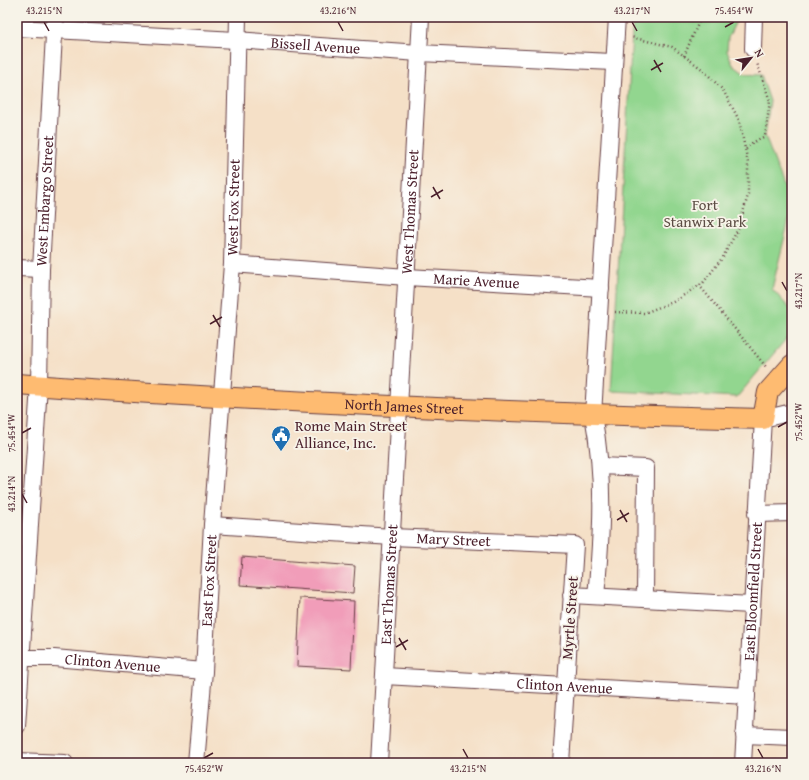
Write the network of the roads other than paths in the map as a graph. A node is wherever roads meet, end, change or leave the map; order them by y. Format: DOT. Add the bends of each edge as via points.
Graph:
graph roads {
  1 [pos="238,17"];
  2 [pos="421,17"];
  3 [pos="616,17"];
  4 [pos="754,17"];
  5 [pos="55,23"];
  6 [pos="17,28"];
  7 [pos="236,40"];
  8 [pos="753,49"];
  9 [pos="419,53"];
  10 [pos="613,62"];
  11 [pos="232,264"];
  12 [pos="17,268"];
  13 [pos="42,269"];
  14 [pos="407,277"];
  15 [pos="601,288"];
  16 [pos="792,365"];
  17 [pos="17,384"];
  18 [pos="39,385"];
  19 [pos="222,398"];
  20 [pos="399,406"];
  21 [pos="792,412"];
  22 [pos="593,415"];
  23 [pos="763,420"];
  24 [pos="600,466"];
  25 [pos="792,513"];
  26 [pos="756,514"];
  27 [pos="212,525"];
  28 [pos="392,537"];
  29 [pos="574,545"];
  30 [pos="571,595"];
  31 [pos="596,596"];
  32 [pos="645,599"];
  33 [pos="751,605"];
  34 [pos="21,658"];
  35 [pos="204,671"];
  36 [pos="384,676"];
  37 [pos="566,686"];
  38 [pos="747,696"];
  39 [pos="17,726"];
  40 [pos="744,735"];
  41 [pos="792,737"];
  42 [pos="17,761"];
  43 [pos="55,763"];
  44 [pos="196,763"];
  45 [pos="379,763"];
  46 [pos="562,763"];
  47 [pos="742,763"];
  1 -- 7 [label="street, West Fox Street"];
  2 -- 9 [label="street, West Thomas Street"];
  3 -- 10 [label="street"];
  4 -- 8 [label="street"];
  5 -- 6 [label="street, Bissell Avenue"];
  5 -- 7 [label="street, Bissell Avenue"];
  5 -- 13 [label="street, West Embargo Street"];
  7 -- 9 [label="street, Bissell Avenue"];
  7 -- 11 [label="street, West Fox Street"];
  9 -- 10 [label="street, Bissell Avenue"];
  9 -- 14 [label="street, West Thomas Street"];
  10 -- 15 [label="street"];
  11 -- 14 [label="street, Marie Avenue"];
  11 -- 19 [label="street, West Fox Street"];
  12 -- 13 [label="street"];
  13 -- 18 [label="street, West Embargo Street"];
  14 -- 15 [label="street, Marie Avenue"];
  14 -- 20 [label="street, West Thomas Street"];
  15 -- 22 [label="street"];
  16 -- 23 [label="main road" via="768,392"];
  17 -- 18 [label="main road, North James Street"];
  18 -- 19 [label="main road, North James Street"];
  18 -- 34 [label="street, West Embargo Street"];
  19 -- 20 [label="main road, North James Street"];
  19 -- 27 [label="street, East Fox Street"];
  20 -- 22 [label="main road, North James Street"];
  20 -- 28 [label="street, East Thomas Street"];
  21 -- 23 [label="street, North James Street"];
  22 -- 23 [label="main road, North James Street"];
  22 -- 24 [label="street"];
  23 -- 26 [label="street, East Bloomfield Street"];
  24 -- 31 [label="street" via="603,508"];
  24 -- 32 [label="street" via="646,468"];
  25 -- 26 [label="street"];
  26 -- 33 [label="street, East Bloomfield Street"];
  27 -- 28 [label="street, Mary Street"];
  27 -- 35 [label="street, East Fox Street"];
  28 -- 29 [label="street, Mary Street"];
  28 -- 36 [label="street, East Thomas Street"];
  29 -- 30 [label="street, Myrtle Street"];
  30 -- 31 [label="street"];
  30 -- 37 [label="street, Myrtle Street"];
  31 -- 32 [label="street"];
  32 -- 33 [label="street"];
  33 -- 38 [label="street, East Bloomfield Street"];
  34 -- 35 [label="street, Clinton Avenue" via="54,658"];
  34 -- 39 [label="street, West Embargo Street"];
  35 -- 44 [label="street, East Fox Street"];
  36 -- 37 [label="street, Clinton Avenue"];
  36 -- 45 [label="street, East Thomas Street"];
  37 -- 38 [label="street, Clinton Avenue"];
  37 -- 46 [label="street, Myrtle Street"];
  38 -- 40 [label="street, East Bloomfield Street"];
  40 -- 41 [label="street"];
  40 -- 47 [label="street, East Bloomfield Street"];
  42 -- 43 [label="street"];
}
